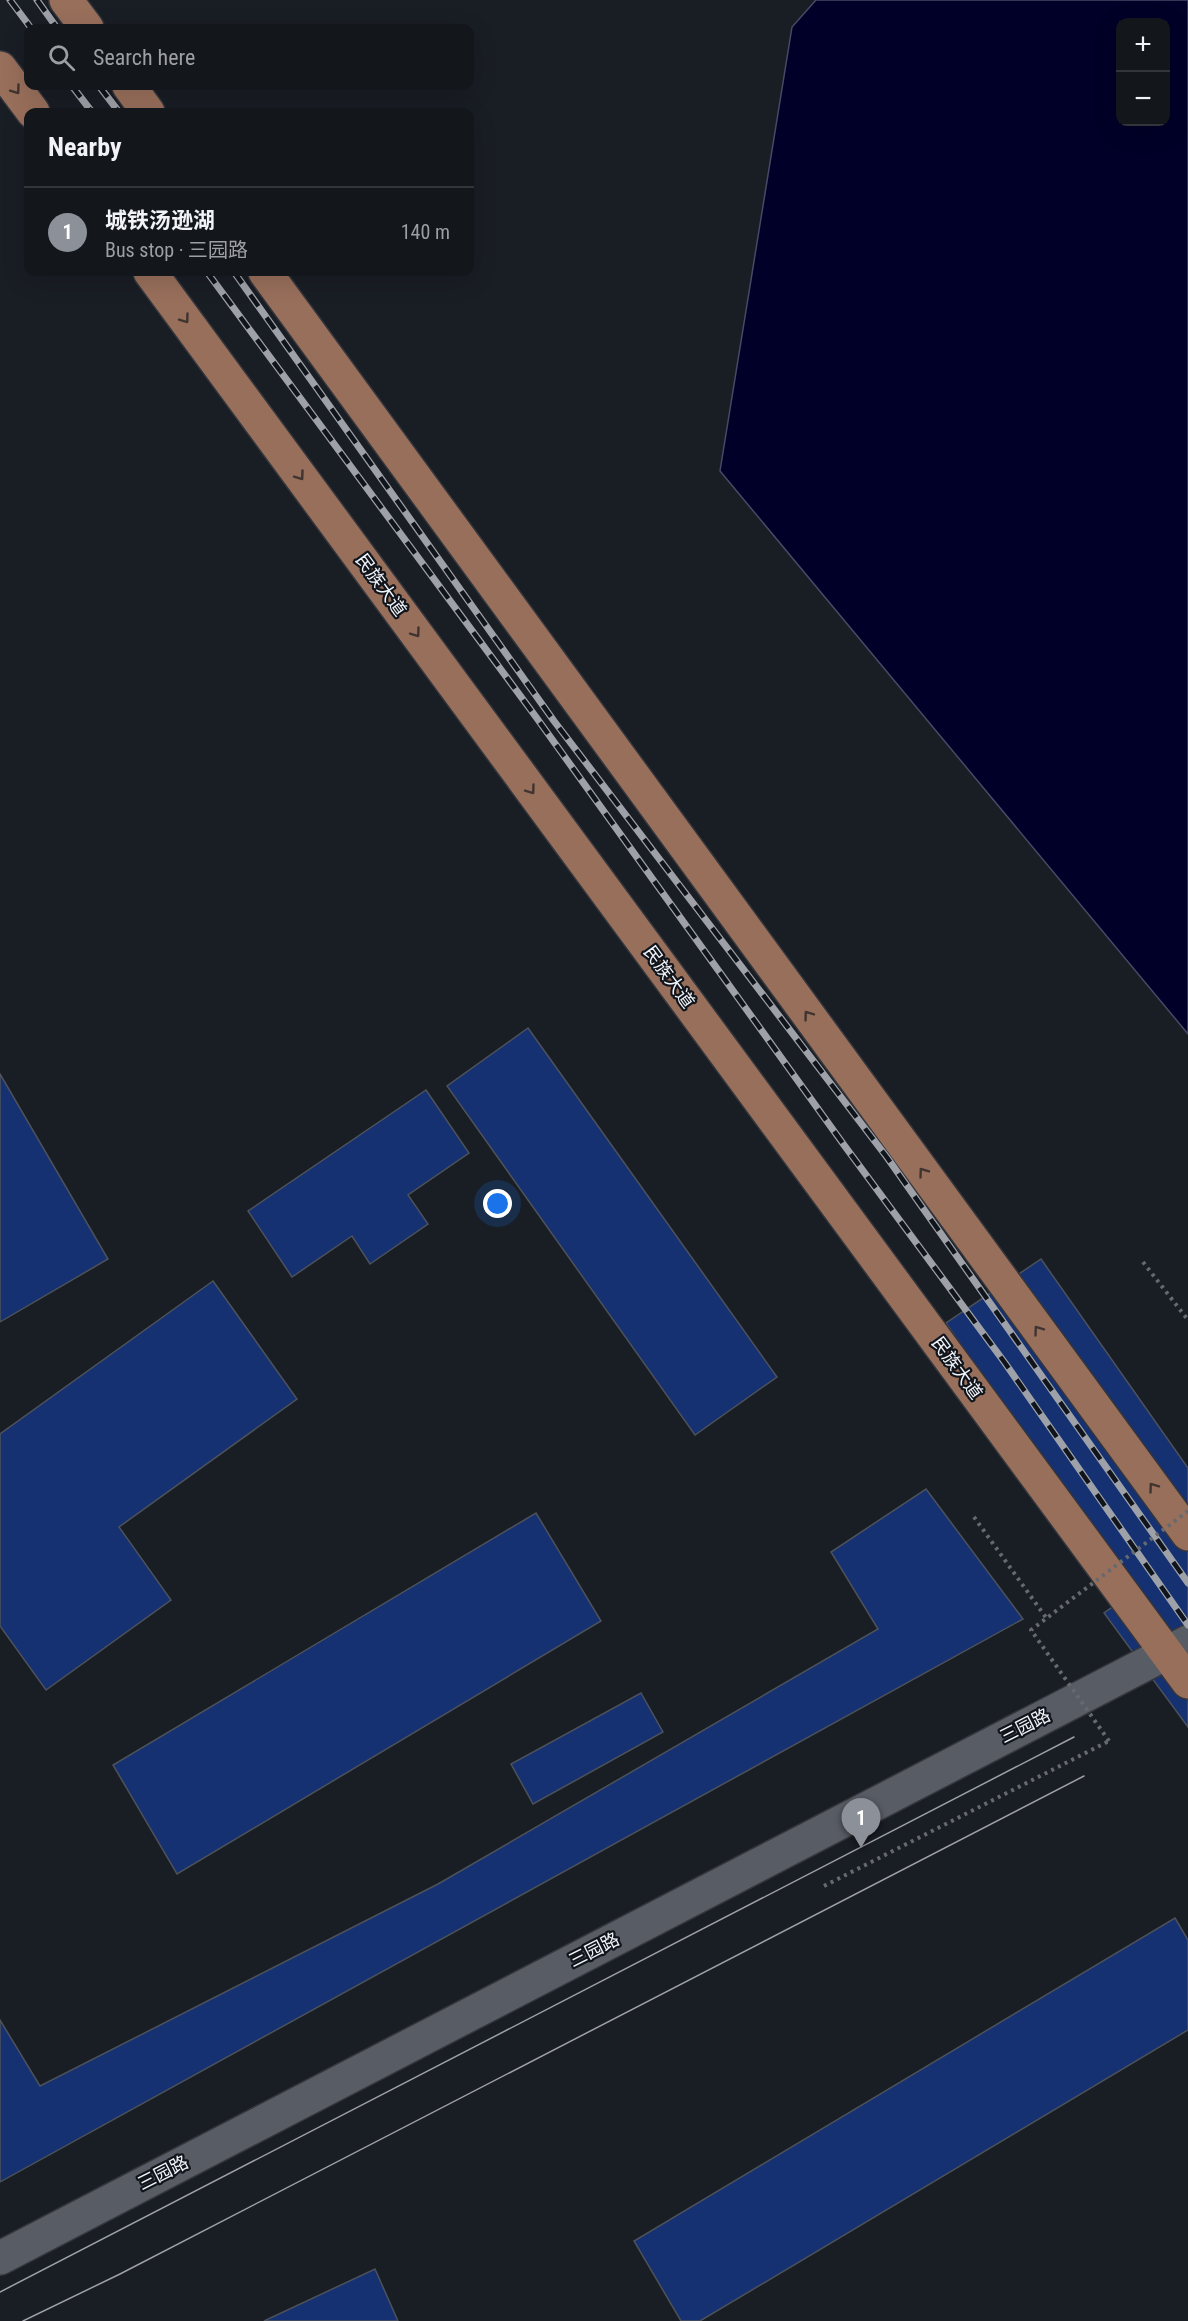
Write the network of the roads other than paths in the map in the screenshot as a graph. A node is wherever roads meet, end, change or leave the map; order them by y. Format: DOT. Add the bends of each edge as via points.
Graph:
graph roads {
  1 [pos="66,0"];
  2 [pos="84,24"];
  3 [pos="0,68"];
  4 [pos="132,90"];
  5 [pos="30,108"];
  6 [pos="145,108"];
  7 [pos="153,276"];
  8 [pos="268,276"];
  9 [pos="1188,1534"];
  10 [pos="1177,1647"];
  11 [pos="1188,1682"];
  12 [pos="0,2258"];
  1 -- 2 [label="main road"];
  3 -- 5 [label="main road, one-way"];
  4 -- 6 [label="main road"];
  7 -- 10 [label="main road, 民族大道, one-way"];
  9 -- 8 [label="main road, one-way"];
  10 -- 11 [label="main road, 民族大道"];
  10 -- 12 [label="street, 三园路"];
}
